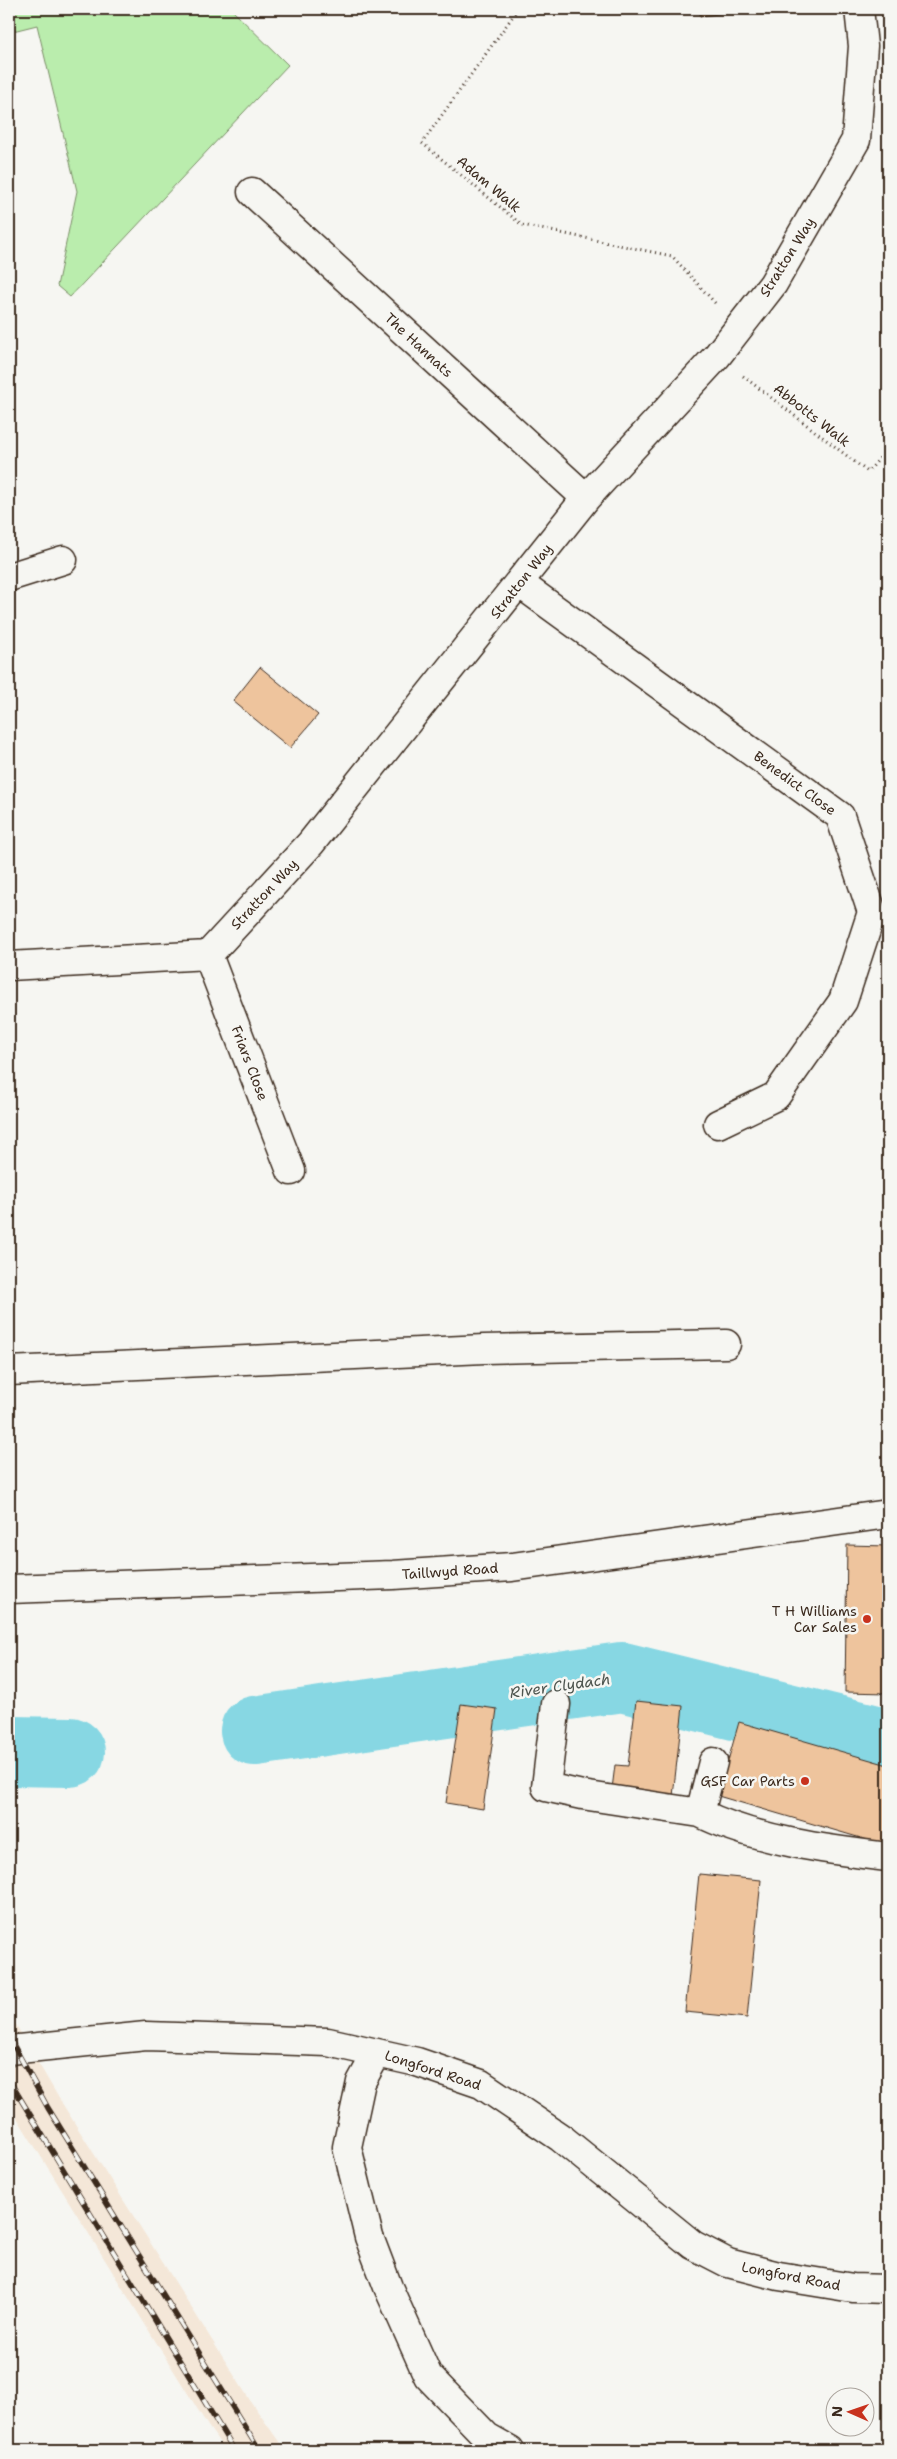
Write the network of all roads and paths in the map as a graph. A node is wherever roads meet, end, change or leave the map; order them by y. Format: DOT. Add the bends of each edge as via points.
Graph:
graph roads {
  1 [pos="518,9"];
  2 [pos="859,9"];
  3 [pos="252,192"];
  4 [pos="739,328"];
  5 [pos="717,356"];
  6 [pos="888,448"];
  7 [pos="586,498"];
  8 [pos="63,560"];
  9 [pos="9,577"];
  10 [pos="519,583"];
  11 [pos="208,955"];
  12 [pos="9,966"];
  13 [pos="718,1124"];
  14 [pos="291,1171"];
  15 [pos="726,1344"];
  16 [pos="9,1371"];
  17 [pos="888,1514"];
  18 [pos="9,1589"];
  19 [pos="556,1704"];
  20 [pos="713,1762"];
  21 [pos="700,1813"];
  22 [pos="888,1857"];
  23 [pos="9,2050"];
  24 [pos="377,2053"];
  25 [pos="888,2289"];
  26 [pos="510,2450"];
  1 -- 4 [label="path, Adam Walk" via="422,142 522,225 672,256"];
  2 -- 4 [label="street, Stratton Way" via="863,46 856,140 773,284"];
  3 -- 7 [label="street, The Hannats"];
  4 -- 5 [label="street, Stratton Way"];
  5 -- 6 [label="path, Abbotts Walk" via="868,472"];
  5 -- 7 [label="street, Stratton Way"];
  7 -- 10 [label="street, Stratton Way"];
  8 -- 9 [label="street"];
  10 -- 11 [label="street, Stratton Way" via="311,843"];
  10 -- 13 [label="street, Benedict Close" via="840,816 872,912 843,1001 776,1096"];
  11 -- 12 [label="street"];
  11 -- 14 [label="street, Friars Close"];
  15 -- 16 [label="street" via="484,1349"];
  17 -- 18 [label="street, Taillwyd Road" via="512,1567 393,1575"];
  19 -- 21 [label="street" via="546,1787"];
  20 -- 21 [label="street"];
  21 -- 22 [label="street" via="716,1822 802,1845"];
  23 -- 24 [label="street, Longford Road" via="146,2036 328,2042"];
  24 -- 25 [label="street, Longford Road" via="417,2062 481,2084 560,2138 693,2245 728,2264 854,2288"];
  24 -- 26 [label="street" via="360,2082 347,2147 369,2236 428,2376 488,2437"];
}
